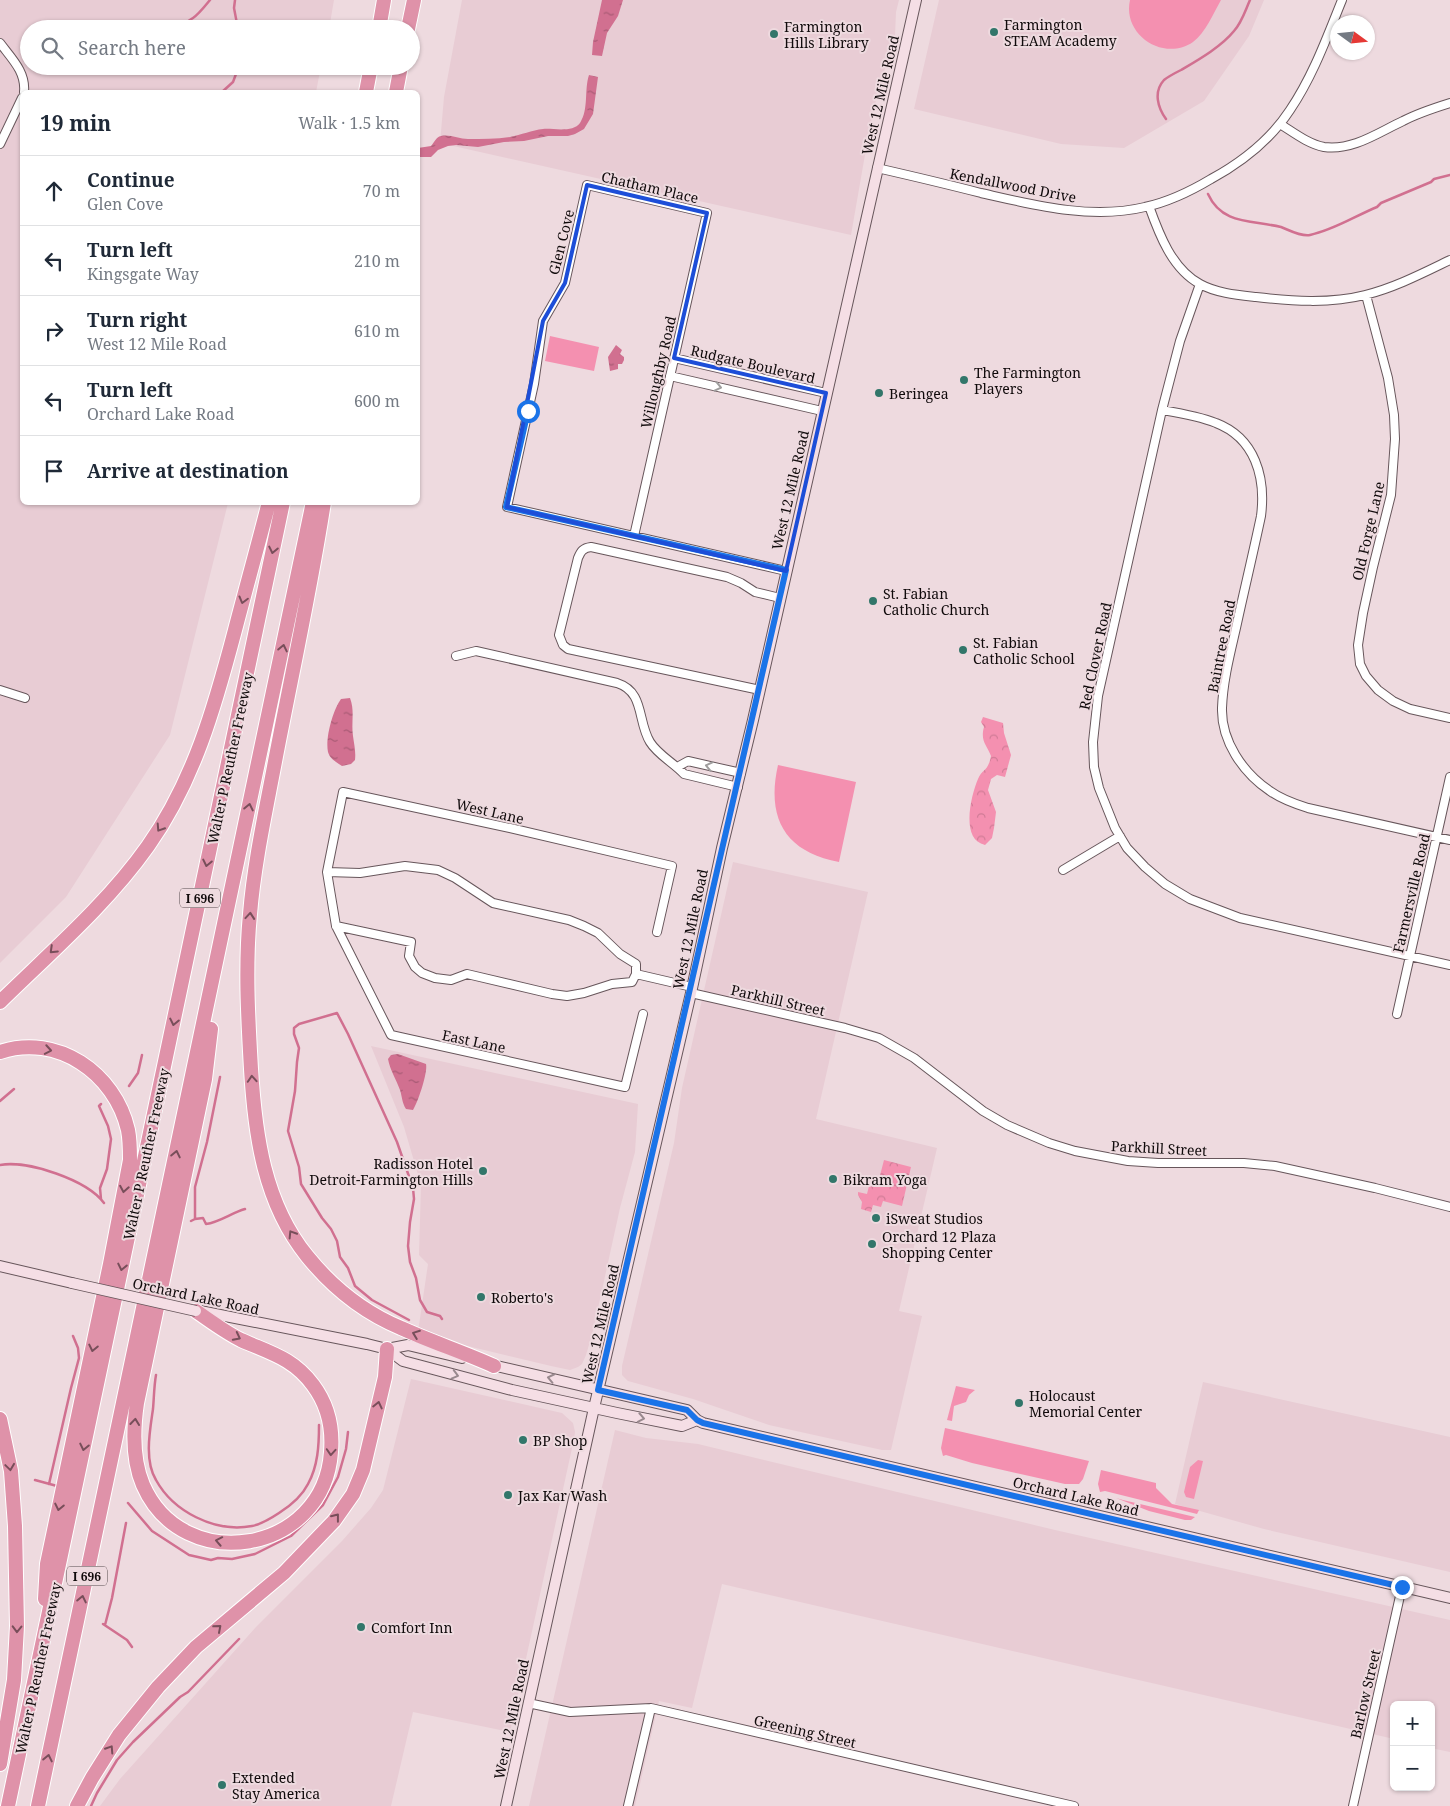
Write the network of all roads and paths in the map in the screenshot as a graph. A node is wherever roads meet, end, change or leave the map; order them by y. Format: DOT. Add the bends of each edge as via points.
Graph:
graph roads {
  1 [pos="384,0"];
  2 [pos="414,0"];
  3 [pos="916,0"];
  4 [pos="1342,0"];
  5 [pos="380,20"];
  6 [pos="410,20"];
  7 [pos="0,43"];
  8 [pos="20,69"];
  9 [pos="23,75"];
  10 [pos="369,75"];
  11 [pos="399,75"];
  12 [pos="24,90"];
  13 [pos="366,90"];
  14 [pos="396,90"];
  15 [pos="20,102"];
  16 [pos="1450,103"];
  17 [pos="1280,124"];
  18 [pos="0,144"];
  19 [pos="877,168"];
  20 [pos="587,186"];
  21 [pos="1150,206"];
  22 [pos="707,212"];
  23 [pos="1450,260"];
  24 [pos="1200,284"];
  25 [pos="1366,295"];
  26 [pos="674,358"];
  27 [pos="670,376"];
  28 [pos="826,393"];
  29 [pos="1162,410"];
  30 [pos="822,411"];
  31 [pos="267,505"];
  32 [pos="282,505"];
  33 [pos="312,505"];
  34 [pos="323,505"];
  35 [pos="634,536"];
  36 [pos="786,570"];
  37 [pos="780,598"];
  38 [pos="456,656"];
  39 [pos="0,690"];
  40 [pos="760,690"];
  41 [pos="25,698"];
  42 [pos="1450,718"];
  43 [pos="679,766"];
  44 [pos="741,773"];
  45 [pos="1450,777"];
  46 [pos="738,787"];
  47 [pos="1120,836"];
  48 [pos="1436,837"];
  49 [pos="1450,840"];
  50 [pos="1063,870"];
  51 [pos="327,872"];
  52 [pos="331,900"];
  53 [pos="336,926"];
  54 [pos="658,932"];
  55 [pos="221,942"];
  56 [pos="1409,956"];
  57 [pos="1450,965"];
  58 [pos="636,974"];
  59 [pos="691,990"];
  60 [pos="0,1002"];
  61 [pos="643,1014"];
  62 [pos="1397,1014"];
  63 [pos="0,1052"];
  64 [pos="1450,1208"];
  65 [pos="0,1266"];
  66 [pos="196,1311"];
  67 [pos="387,1349"];
  68 [pos="494,1366"];
  69 [pos="598,1390"];
  70 [pos="594,1408"];
  71 [pos="0,1419"];
  72 [pos="697,1420"];
  73 [pos="1402,1587"];
  74 [pos="1450,1598"];
  75 [pos="42,1651"];
  76 [pos="528,1703"];
  77 [pos="651,1708"];
  78 [pos="0,1764"];
  79 [pos="8,1806"];
  80 [pos="38,1806"];
  81 [pos="77,1806"];
  82 [pos="506,1806"];
  83 [pos="628,1806"];
  84 [pos="1074,1806"];
  85 [pos="1353,1806"];
  1 -- 5 [label="highway"];
  2 -- 6 [label="highway"];
  3 -- 19 [label="main road, West 12 Mile Road"];
  4 -- 17 [label="street, Kendallwood Drive" via="1317,61"];
  7 -- 8 [label="street"];
  9 -- 12 [label="street"];
  10 -- 13 [label="highway"];
  11 -- 14 [label="highway"];
  15 -- 18 [label="street"];
  16 -- 17 [label="street" via="1360,142 1338,147 1323,147"];
  17 -- 21 [label="street, Kendallwood Drive" via="1223,173 1174,198"];
  19 -- 21 [label="street, Kendallwood Drive" via="1063,210 1122,211"];
  19 -- 28 [label="main road, West 12 Mile Road"];
  20 -- 22 [label="street, Chatham Place"];
  20 -- 35 [label="street, Glen Cove" via="564,283 543,321 534,384 506,507"];
  21 -- 24 [label="street" via="1166,248 1178,265"];
  22 -- 26 [label="street, Willoughby Road"];
  23 -- 25 [label="street"];
  24 -- 25 [label="street" via="1221,292 1283,300 1335,300"];
  24 -- 29 [label="street, Red Clover Road" via="1180,341"];
  25 -- 42 [label="street, Old Forge Lane" via="1388,378 1395,439 1391,495 1358,645 1360,664 1378,690 1393,700 1410,709"];
  26 -- 27 [label="street, Willoughby Road"];
  26 -- 28 [label="street, Rudgate Boulevard"];
  27 -- 30 [label="street, one-way"];
  27 -- 35 [label="street, Willoughby Road"];
  28 -- 30 [label="main road, West 12 Mile Road"];
  29 -- 47 [label="street, Red Clover Road" via="1095,714 1094,767 1099,788"];
  29 -- 48 [label="street, Baintree Road" via="1205,419 1231,430 1253,454 1259,468 1263,499 1261,516 1228,660 1222,709 1230,745 1238,760 1270,791 1290,802"];
  30 -- 36 [label="main road, West 12 Mile Road"];
  31 -- 60 [label="highway, one-way" via="213,712 201,748 172,808 120,882"];
  32 -- 75 [label="highway, Walter P Reuther Freeway / I 696, one-way"];
  55 -- 33 [label="highway, Walter P Reuther Freeway / I 696, one-way"];
  68 -- 34 [label="highway, one-way" via="399,1328 362,1307 327,1278 286,1225 270,1188 259,1146 247,999 250,914 258,850"];
  35 -- 36 [label="street"];
  36 -- 37 [label="main road, West 12 Mile Road"];
  37 -- 40 [label="main road, West 12 Mile Road"];
  37 -- 40 [label="street" via="756,592 727,577 591,547 581,550 578,558 559,635 568,649"];
  38 -- 43 [label="street" via="476,651 628,688 636,699 650,742"];
  39 -- 41 [label="street"];
  40 -- 44 [label="main road, West 12 Mile Road"];
  44 -- 43 [label="street, one-way" via="688,761"];
  43 -- 46 [label="street" via="684,774"];
  44 -- 46 [label="main road, West 12 Mile Road"];
  45 -- 48 [label="street, Farmersville Road"];
  46 -- 59 [label="main road, West 12 Mile Road"];
  47 -- 50 [label="street"];
  47 -- 56 [label="street, Red Clover Road" via="1127,848 1165,884 1214,909 1240,918"];
  48 -- 49 [label="street, Baintree Road"];
  48 -- 56 [label="street, Farmersville Road"];
  51 -- 52 [label="street, West Lane"];
  51 -- 54 [label="street, West Lane" via="343,792 672,866"];
  51 -- 58 [label="street" via="360,873 405,866 438,870 493,903 584,926 636,964"];
  52 -- 53 [label="street, East Lane"];
  53 -- 58 [label="street" via="411,942 409,956 415,967 435,978 451,980 467,974 567,996 632,982"];
  53 -- 61 [label="street, East Lane" via="390,1035 625,1087"];
  66 -- 55 [label="highway, one-way" via="223,1330 274,1353 298,1368 327,1408 332,1436 330,1466 319,1495 297,1521 266,1538 223,1543 182,1529 167,1518 143,1485 133,1436 205,1079"];
  80 -- 55 [label="highway, Walter P Reuther Freeway / I 696, one-way"];
  56 -- 57 [label="street, Red Clover Road"];
  56 -- 62 [label="street, Farmersville Road"];
  58 -- 59 [label="street, Parkhill Street"];
  59 -- 64 [label="street, Parkhill Street" via="879,1038 914,1058 983,1111 1007,1125 1075,1151 1128,1161 1275,1166"];
  59 -- 69 [label="main road, West 12 Mile Road"];
  63 -- 75 [label="highway, one-way" via="44,1048 69,1055 90,1068 107,1085 119,1104 130,1144 122,1202 47,1564"];
  65 -- 66 [label="main road, Orchard Lake Road, bridge"];
  66 -- 67 [label="main road, Orchard Lake Road"];
  67 -- 68 [label="main road, Orchard Lake Road" via="408,1345"];
  67 -- 70 [label="main road, Orchard Lake Road, one-way" via="403,1361"];
  81 -- 67 [label="highway, one-way" via="110,1749 158,1688 196,1647 284,1573 334,1521 353,1494 365,1461 385,1377"];
  69 -- 68 [label="main road, Orchard Lake Road, one-way"];
  69 -- 70 [label="main road, West 12 Mile Road"];
  69 -- 72 [label="main road, Orchard Lake Road" via="687,1410"];
  70 -- 72 [label="main road, Orchard Lake Road, one-way" via="682,1426"];
  70 -- 76 [label="main road, West 12 Mile Road"];
  71 -- 78 [label="highway, one-way" via="11,1470 17,1626 14,1680"];
  72 -- 73 [label="main road, Orchard Lake Road"];
  73 -- 74 [label="main road, Orchard Lake Road"];
  73 -- 85 [label="street, Barlow Street"];
  75 -- 79 [label="highway, Walter P Reuther Freeway / I 696"];
  76 -- 77 [label="street, Greening Street" via="570,1712"];
  76 -- 82 [label="main road, West 12 Mile Road"];
  77 -- 83 [label="street"];
  77 -- 84 [label="street, Greening Street"];
}
